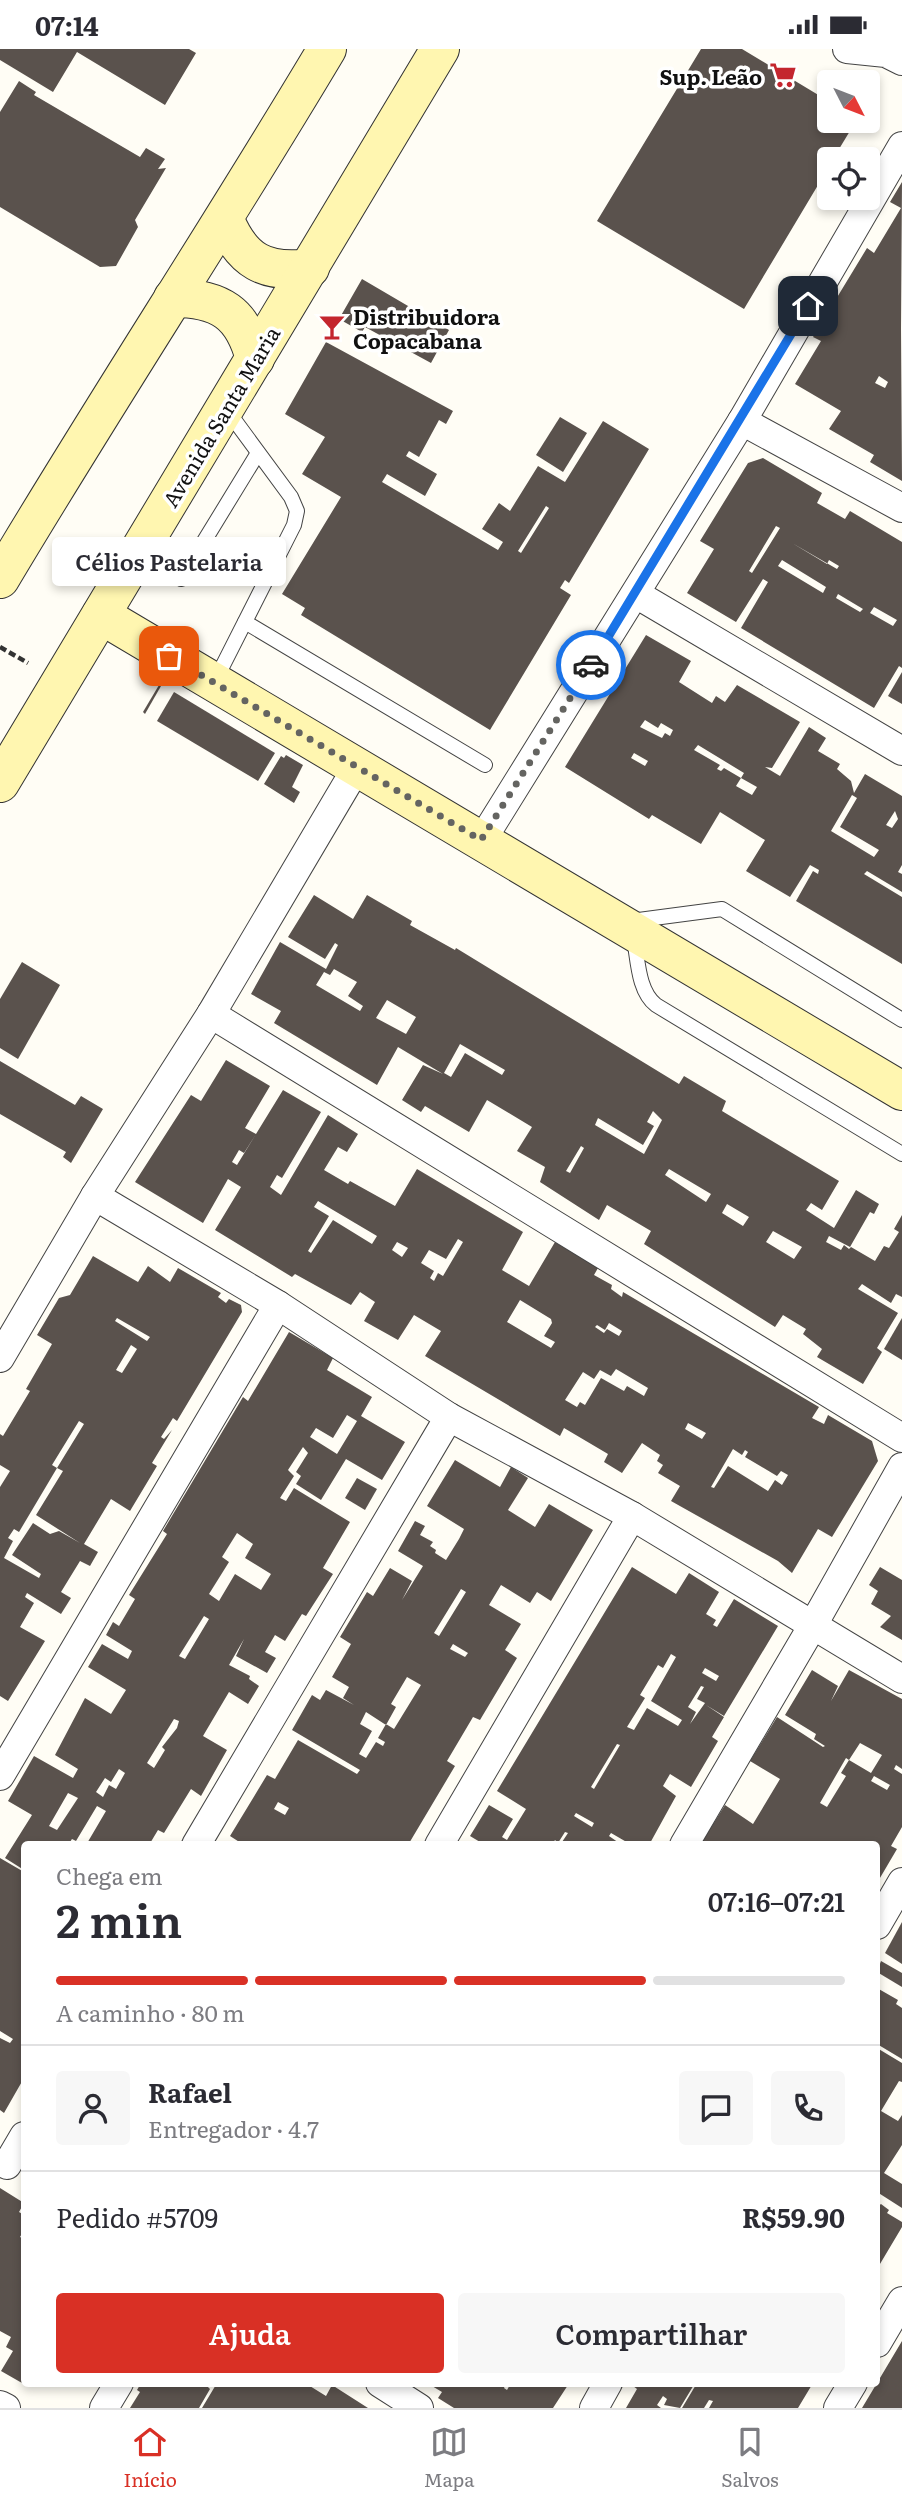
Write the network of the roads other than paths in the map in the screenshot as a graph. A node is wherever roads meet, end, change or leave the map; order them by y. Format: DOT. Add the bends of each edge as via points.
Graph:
graph roads {
  1 [pos="327,49"];
  2 [pos="440,49"];
  3 [pos="847,49"];
  4 [pos="902,61"];
  5 [pos="902,146"];
  6 [pos="225,220"];
  7 [pos="310,268"];
  8 [pos="173,298"];
  9 [pos="255,359"];
  10 [pos="225,408"];
  11 [pos="742,421"];
  12 [pos="258,453"];
  13 [pos="902,508"];
  14 [pos="38,515"];
  15 [pos="0,522"];
  16 [pos="0,579"];
  17 [pos="181,579"];
  18 [pos="636,594"];
  19 [pos="100,615"];
  20 [pos="245,622"];
  21 [pos="215,683"];
  22 [pos="902,751"];
  23 [pos="485,765"];
  24 [pos="356,767"];
  25 [pos="0,783"];
  26 [pos="481,840"];
  27 [pos="626,927"];
  28 [pos="211,1014"];
  29 [pos="902,1020"];
  30 [pos="902,1091"];
  31 [pos="902,1154"];
  32 [pos="95,1196"];
  33 [pos="278,1305"];
  34 [pos="0,1358"];
  35 [pos="449,1417"];
  36 [pos="902,1438"];
  37 [pos="902,1467"];
  38 [pos="632,1516"];
  39 [pos="813,1625"];
  40 [pos="902,1679"];
  41 [pos="0,1776"];
  42 [pos="199,1841"];
  43 [pos="441,1841"];
  44 [pos="686,1841"];
  45 [pos="902,1882"];
  46 [pos="880,1920"];
  47 [pos="21,2143"];
  48 [pos="11,2167"];
  49 [pos="902,2301"];
  50 [pos="880,2338"];
  51 [pos="117,2387"];
  52 [pos="386,2387"];
  53 [pos="606,2387"];
  54 [pos="851,2387"];
  55 [pos="0,2405"];
  56 [pos="6,2408"];
  57 [pos="104,2408"];
  58 [pos="419,2408"];
  59 [pos="594,2408"];
  60 [pos="838,2408"];
  1 -- 6 [label="main road"];
  2 -- 7 [label="main road, Avenida Santa Maria"];
  3 -- 4 [label="street" via="886,53"];
  5 -- 11 [label="street"];
  6 -- 7 [label="main road" via="233,240 248,257 288,271"];
  6 -- 8 [label="main road"];
  7 -- 9 [label="main road, Avenida Santa Maria"];
  8 -- 9 [label="main road" via="197,298 236,318 249,337"];
  8 -- 14 [label="main road"];
  9 -- 10 [label="main road, Avenida Santa Maria"];
  10 -- 12 [label="lane"];
  10 -- 19 [label="main road, Avenida Santa Maria"];
  11 -- 13 [label="street"];
  11 -- 18 [label="street"];
  12 -- 17 [label="lane"];
  12 -- 20 [label="lane" via="297,511"];
  14 -- 15 [label="main road"];
  14 -- 16 [label="main road"];
  18 -- 22 [label="street"];
  18 -- 26 [label="street"];
  19 -- 21 [label="main road"];
  19 -- 25 [label="main road, Avenida Santa Maria"];
  20 -- 21 [label="lane"];
  20 -- 23 [label="lane"];
  21 -- 24 [label="main road"];
  24 -- 26 [label="main road"];
  24 -- 28 [label="street"];
  26 -- 27 [label="main road"];
  27 -- 29 [label="lane" via="722,909"];
  27 -- 30 [label="main road"];
  27 -- 31 [label="lane" via="648,999"];
  28 -- 32 [label="street"];
  28 -- 36 [label="street"];
  32 -- 33 [label="street"];
  32 -- 34 [label="street"];
  33 -- 35 [label="street"];
  33 -- 41 [label="street"];
  35 -- 38 [label="street"];
  35 -- 42 [label="street"];
  37 -- 39 [label="street"];
  38 -- 39 [label="street"];
  38 -- 43 [label="street"];
  39 -- 40 [label="street"];
  39 -- 44 [label="street"];
  45 -- 46 [label="street"];
  47 -- 48 [label="street"];
  49 -- 50 [label="street"];
  51 -- 57 [label="street"];
  52 -- 58 [label="street"];
  53 -- 59 [label="street"];
  54 -- 60 [label="street"];
  55 -- 56 [label="street"];
}
